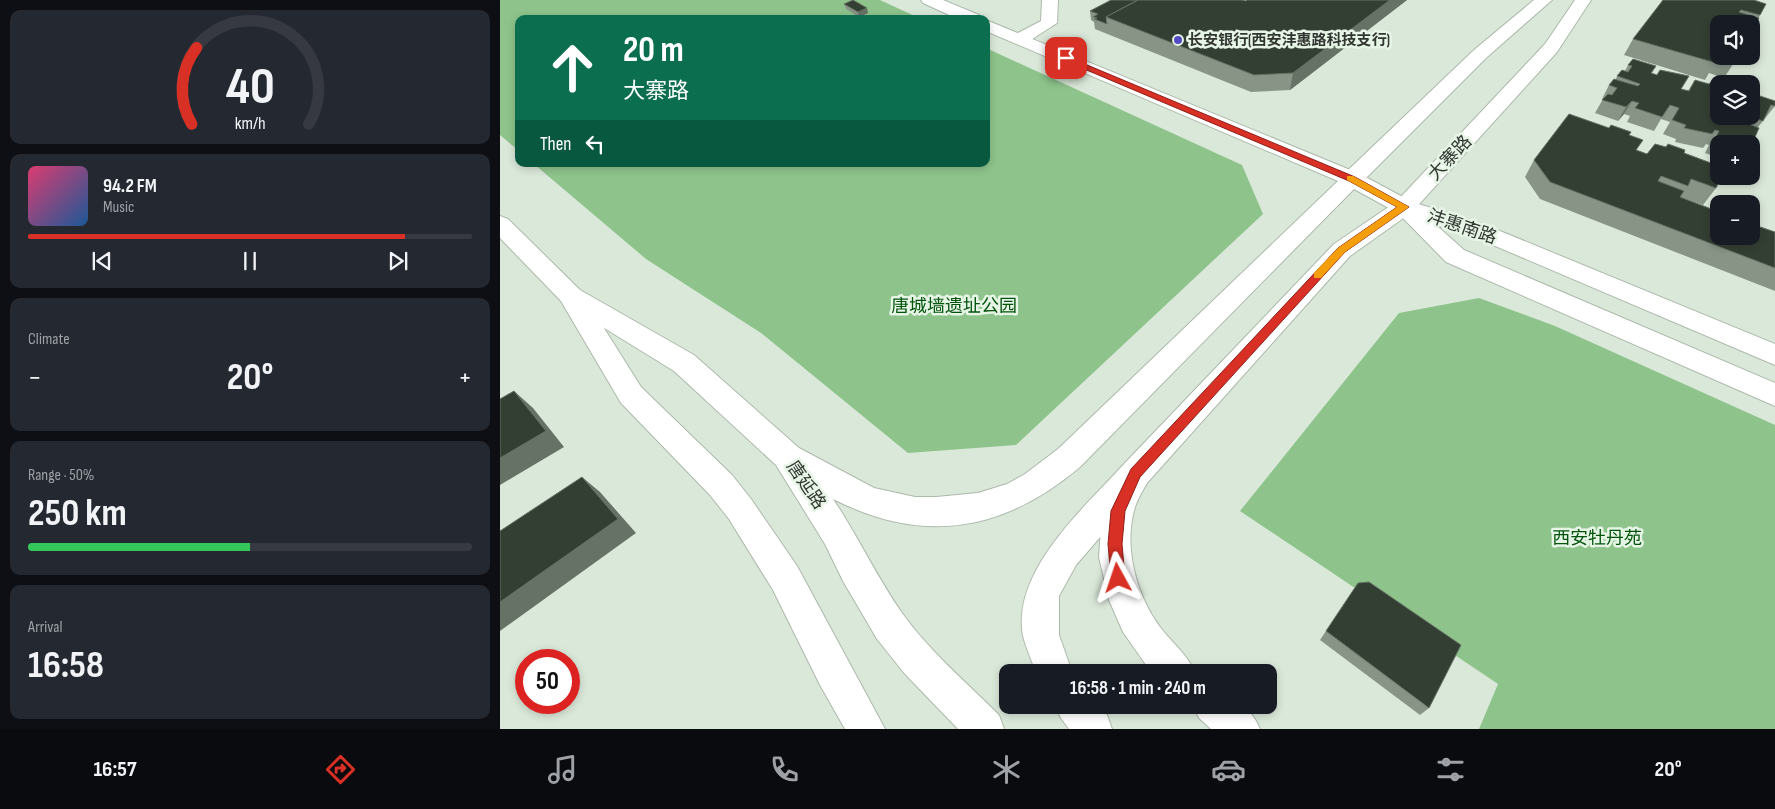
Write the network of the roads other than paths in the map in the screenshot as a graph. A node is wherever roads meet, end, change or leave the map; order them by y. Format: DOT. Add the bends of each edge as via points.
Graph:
graph roads {
  1 [pos="929,0"];
  2 [pos="1050,0"];
  3 [pos="1544,0"];
  4 [pos="1583,0"];
  5 [pos="964,15"];
  6 [pos="990,26"];
  7 [pos="1020,39"];
  8 [pos="1352,179"];
  9 [pos="1404,207"];
  10 [pos="500,224"];
  11 [pos="571,296"];
  12 [pos="1775,355"];
  13 [pos="1775,395"];
  14 [pos="787,456"];
  15 [pos="1136,473"];
  16 [pos="1051,664"];
  17 [pos="1168,664"];
  18 [pos="1081,714"];
  19 [pos="1223,714"];
  20 [pos="866,729"];
  21 [pos="985,729"];
  22 [pos="1093,729"];
  23 [pos="1241,729"];
  1 -- 5 [label="main road"];
  2 -- 7 [label="main road" via="1049,23"];
  3 -- 8 [label="main road" via="1480,54"];
  4 -- 9 [label="main road, 大寨路" via="1552,48"];
  6 -- 7 [label="main road, 沣惠南路"];
  7 -- 8 [label="main road, 沣惠南路"];
  8 -- 9 [label="main road, 沣惠南路"];
  8 -- 14 [label="main road" via="1069,458 1036,484 1016,494 966,510 904,510 852,493"];
  9 -- 12 [label="main road, 沣惠南路" via="1475,229"];
  9 -- 13 [label="main road" via="1455,256"];
  9 -- 15 [label="main road, 大寨路" via="1342,250"];
  10 -- 11 [label="main road, 唐延路"];
  11 -- 14 [label="main road, 唐延路" via="684,363"];
  11 -- 20 [label="main road, 唐延路" via="632,395 721,485 740,509 785,578"];
  14 -- 21 [label="main road, 唐延路" via="837,533 855,570 890,626 918,661"];
  15 -- 16 [label="main road, 大寨路" via="1064,554 1042,594 1041,635"];
  15 -- 17 [label="main road" via="1118,511 1115,544 1118,578 1129,609 1146,640"];
  18 -- 22 [label="main road"];
  19 -- 23 [label="main road"];
}
